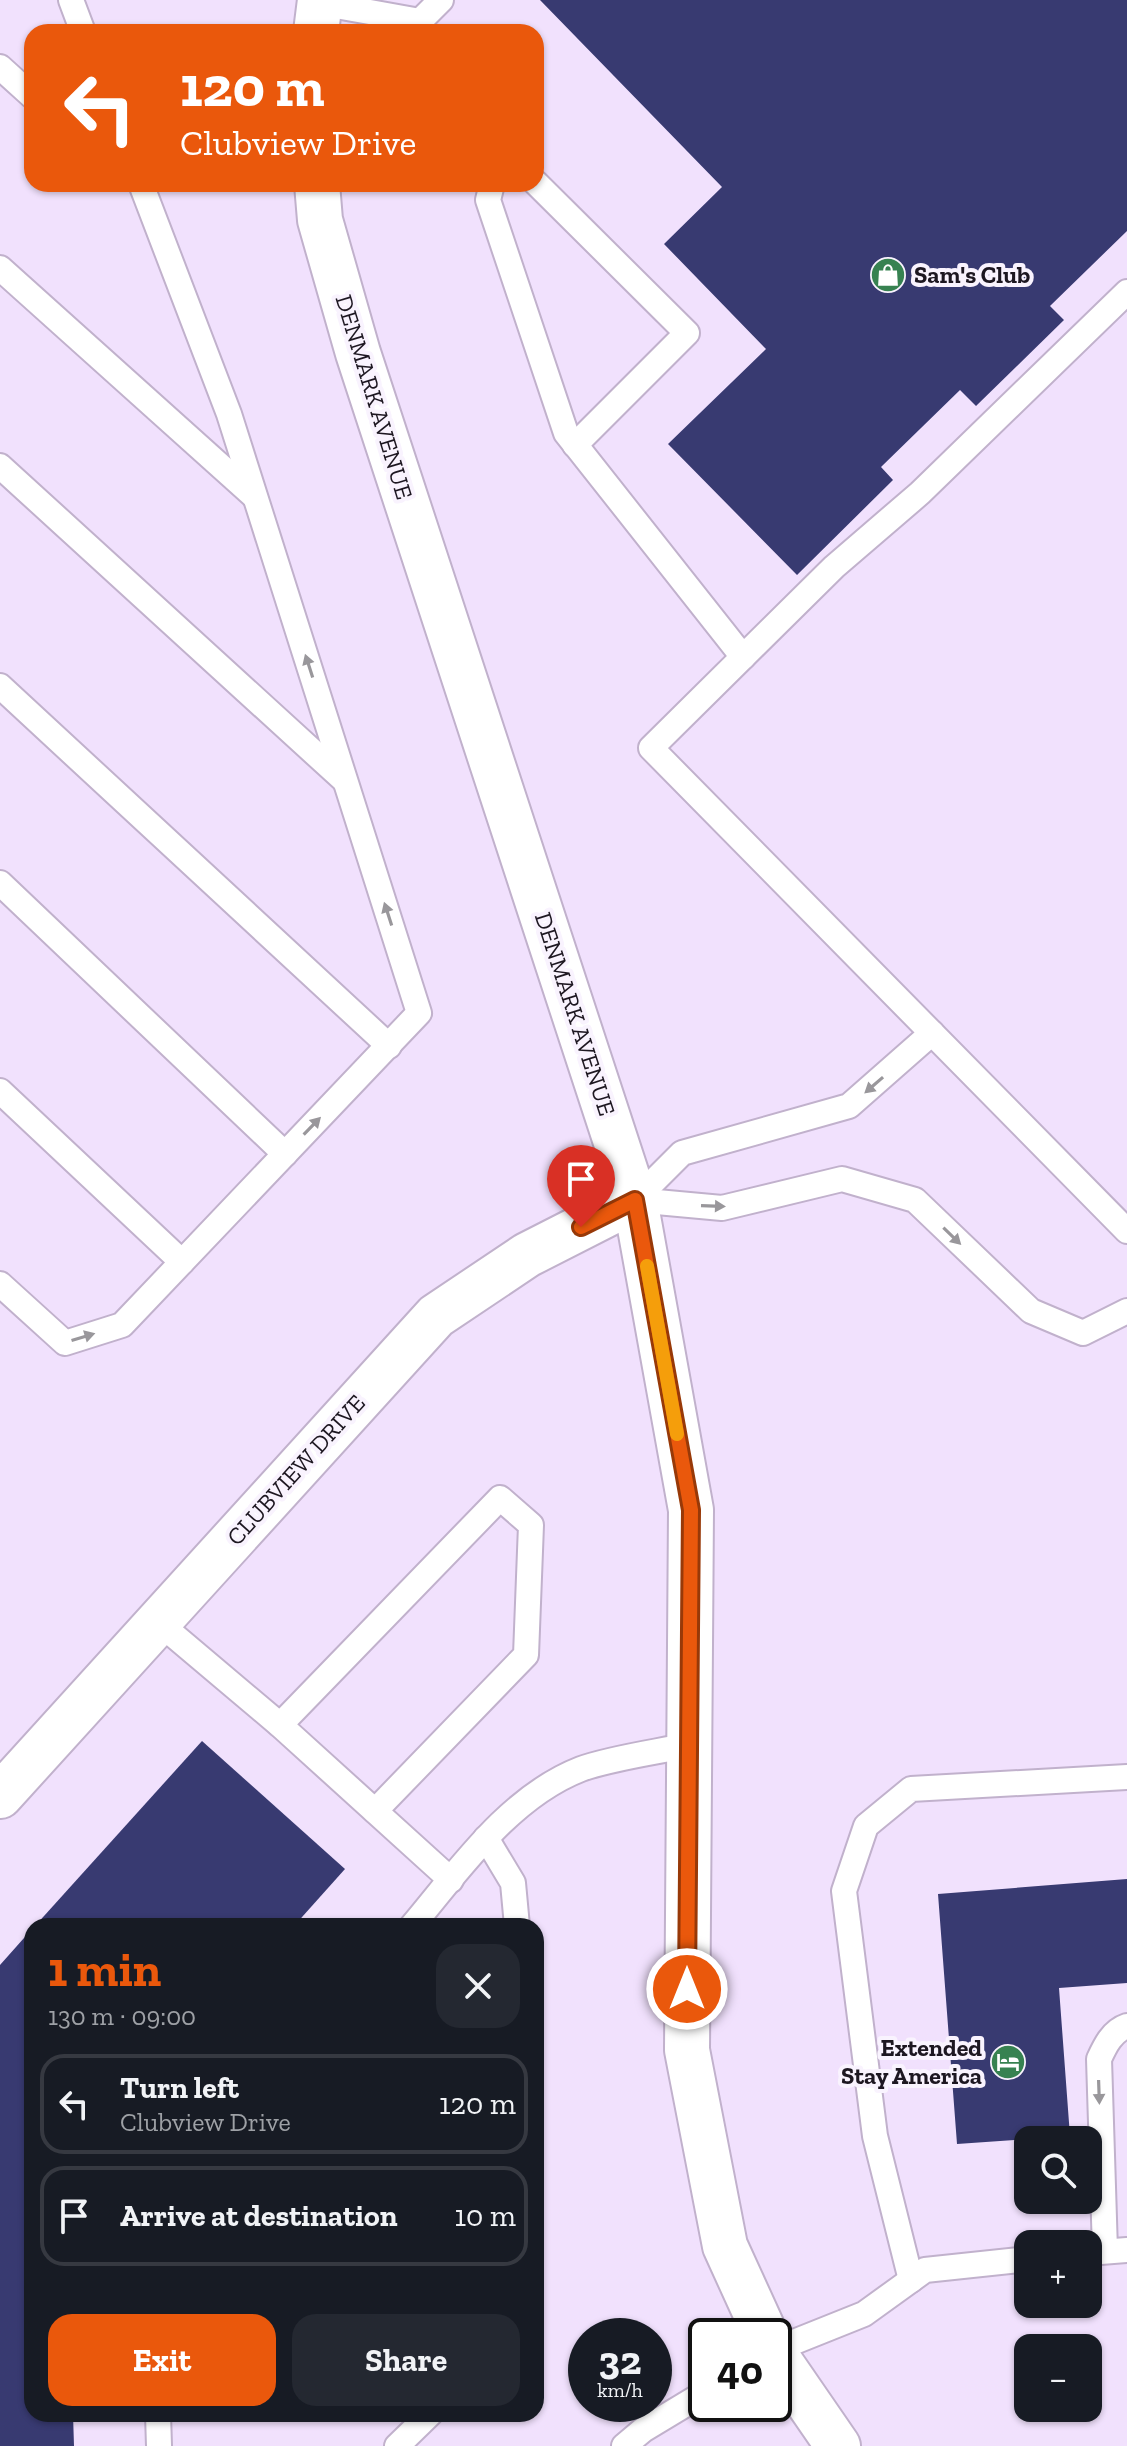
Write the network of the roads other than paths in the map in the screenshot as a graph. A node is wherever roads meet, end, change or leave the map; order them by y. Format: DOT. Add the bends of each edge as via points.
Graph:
graph roads {
  1 [pos="71,0"];
  2 [pos="441,0"];
  3 [pos="318,12"];
  4 [pos="80,24"];
  5 [pos="404,24"];
  6 [pos="427,24"];
  7 [pos="0,67"];
  8 [pos="24,89"];
  9 [pos="544,191"];
  10 [pos="318,192"];
  11 [pos="490,192"];
  12 [pos="145,193"];
  13 [pos="0,268"];
  14 [pos="1127,292"];
  15 [pos="575,445"];
  16 [pos="0,466"];
  17 [pos="256,498"];
  18 [pos="743,657"];
  19 [pos="0,686"];
  20 [pos="346,781"];
  21 [pos="0,883"];
  22 [pos="932,1033"];
  23 [pos="389,1046"];
  24 [pos="0,1091"];
  25 [pos="285,1154"];
  26 [pos="635,1200"];
  27 [pos="1127,1231"];
  28 [pos="182,1262"];
  29 [pos="0,1284"];
  30 [pos="1127,1311"];
  31 [pos="158,1622"];
  32 [pos="280,1725"];
  33 [pos="689,1745"];
  34 [pos="1127,1777"];
  35 [pos="0,1796"];
  36 [pos="375,1811"];
  37 [pos="486,1838"];
  38 [pos="451,1880"];
  39 [pos="419,1918"];
  40 [pos="516,1918"];
  41 [pos="1127,2026"];
  42 [pos="1107,2251"];
  43 [pos="1014,2260"];
  44 [pos="911,2280"];
  45 [pos="758,2318"];
  46 [pos="792,2344"];
  47 [pos="792,2378"];
  48 [pos="688,2406"];
  49 [pos="158,2422"];
  50 [pos="422,2422"];
  51 [pos="648,2438"];
  52 [pos="159,2446"];
  53 [pos="397,2446"];
  54 [pos="624,2446"];
  55 [pos="838,2446"];
  1 -- 4 [label="lane"];
  2 -- 6 [label="lane"];
  3 -- 5 [label="lane"];
  7 -- 8 [label="lane"];
  9 -- 15 [label="lane" via="687,333"];
  10 -- 26 [label="street, DENMARK AVENUE" via="320,220 358,353"];
  11 -- 15 [label="lane" via="488,200 566,433"];
  12 -- 17 [label="lane"];
  13 -- 17 [label="lane"];
  14 -- 18 [label="lane"];
  15 -- 18 [label="lane"];
  16 -- 20 [label="lane"];
  20 -- 17 [label="lane, one-way"];
  18 -- 22 [label="lane" via="651,748"];
  19 -- 23 [label="lane"];
  23 -- 20 [label="lane, one-way" via="419,1013"];
  21 -- 25 [label="lane"];
  22 -- 26 [label="lane, one-way" via="849,1106 682,1153"];
  22 -- 27 [label="lane"];
  25 -- 23 [label="lane, one-way"];
  24 -- 28 [label="lane"];
  25 -- 28 [label="lane"];
  26 -- 30 [label="lane, one-way" via="722,1208 842,1179 915,1200 1031,1311 1083,1333"];
  26 -- 31 [label="street, CLUBVIEW DRIVE" via="527,1255 436,1316"];
  26 -- 33 [label="street, DENMARK AVENUE" via="691,1510"];
  29 -- 28 [label="lane, one-way" via="65,1343 122,1325"];
  31 -- 32 [label="lane"];
  31 -- 35 [label="street, CLUBVIEW DRIVE"];
  32 -- 36 [label="lane"];
  32 -- 36 [label="lane" via="500,1498 531,1525 526,1655"];
  33 -- 37 [label="lane" via="582,1769 538,1792"];
  33 -- 45 [label="street, DENMARK AVENUE" via="687,2050 725,2246"];
  34 -- 44 [label="lane" via="911,1789 866,1826 844,1891 875,2136"];
  36 -- 38 [label="lane"];
  37 -- 38 [label="lane"];
  37 -- 40 [label="lane" via="513,1883"];
  38 -- 39 [label="lane"];
  41 -- 42 [label="lane, one-way" via="1106,2043 1099,2059"];
  43 -- 44 [label="lane" via="925,2270"];
  44 -- 46 [label="lane" via="864,2314"];
  47 -- 55 [label="street"];
  48 -- 51 [label="lane"];
  49 -- 52 [label="lane"];
  50 -- 53 [label="lane"];
  51 -- 54 [label="lane"];
}
